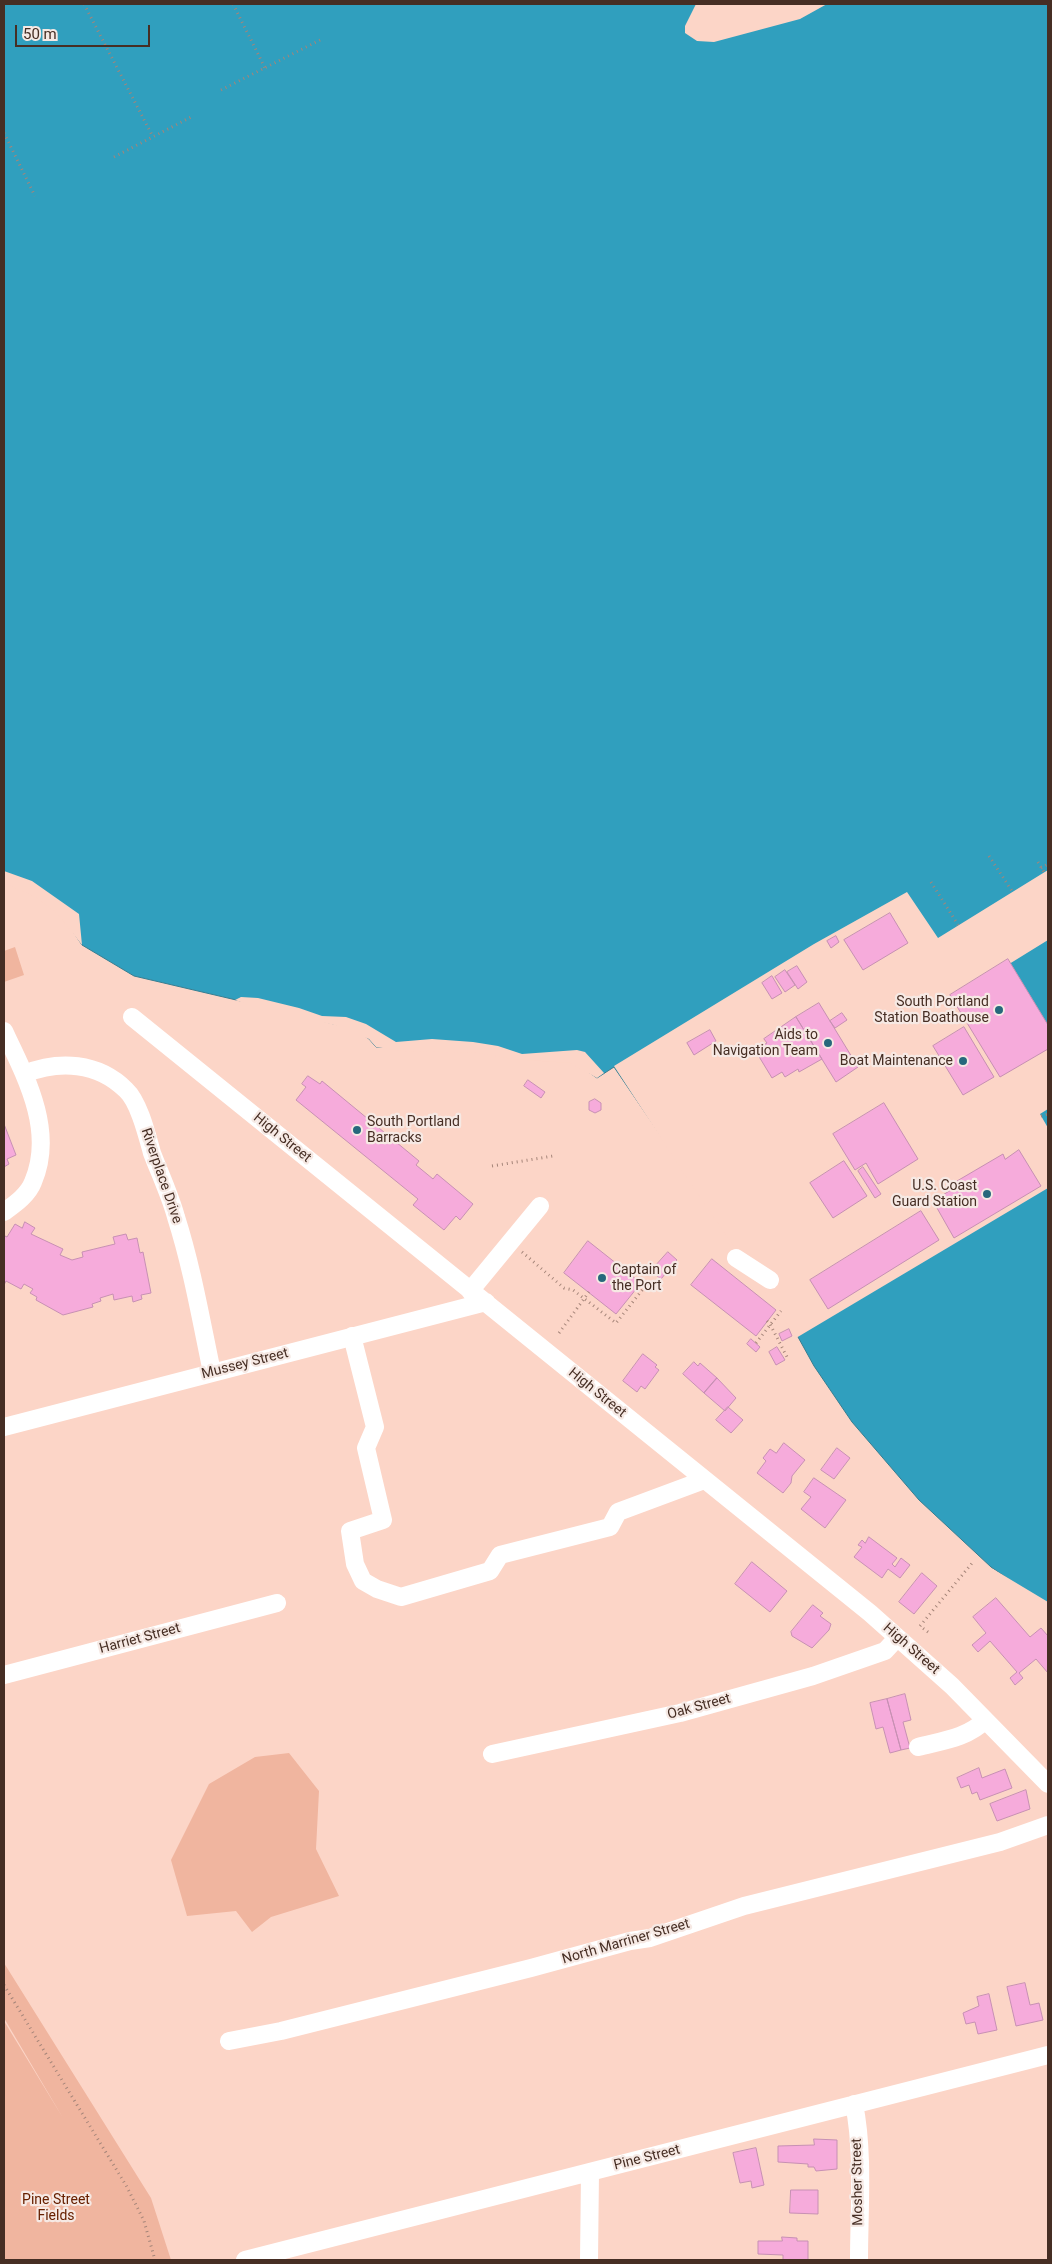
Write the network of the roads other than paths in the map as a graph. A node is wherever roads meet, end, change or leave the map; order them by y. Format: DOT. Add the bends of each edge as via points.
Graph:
graph roads {
  1 [pos="132,1017"];
  2 [pos="4,1031"];
  3 [pos="24,1074"];
  4 [pos="540,1206"];
  5 [pos="4,1212"];
  6 [pos="736,1258"];
  7 [pos="770,1280"];
  8 [pos="470,1290"];
  9 [pos="486,1302"];
  10 [pos="352,1336"];
  11 [pos="212,1372"];
  12 [pos="4,1427"];
  13 [pos="704,1480"];
  14 [pos="277,1603"];
  15 [pos="898,1638"];
  16 [pos="4,1675"];
  17 [pos="985,1720"];
  18 [pos="918,1747"];
  19 [pos="492,1754"];
  20 [pos="1048,1784"];
  21 [pos="1048,1825"];
  22 [pos="230,2041"];
  23 [pos="1048,2055"];
  24 [pos="854,2104"];
  25 [pos="590,2172"];
  26 [pos="246,2260"];
  27 [pos="589,2260"];
  28 [pos="859,2260"];
  1 -- 8 [label="street, High Street"];
  2 -- 3 [label="street"];
  3 -- 5 [label="street" via="41,1134 41,1155 33,1182 24,1195"];
  3 -- 11 [label="street, Riverplace Drive" via="44,1066 72,1064 104,1074 128,1091 176,1215"];
  4 -- 8 [label="street"];
  6 -- 7 [label="street"];
  8 -- 9 [label="street, High Street"];
  9 -- 10 [label="street, Mussey Street"];
  9 -- 13 [label="street, High Street"];
  10 -- 11 [label="street, Mussey Street"];
  10 -- 13 [label="street" via="375,1427 366,1448 383,1520 350,1531 355,1564 364,1581 377,1589 401,1597 490,1571 500,1555 610,1527 618,1512"];
  11 -- 12 [label="street, Mussey Street"];
  13 -- 15 [label="street, High Street"];
  14 -- 16 [label="street, Harriet Street"];
  15 -- 17 [label="street, High Street"];
  15 -- 19 [label="street, Oak Street" via="885,1651 814,1676 680,1713"];
  17 -- 18 [label="street" via="966,1734"];
  17 -- 20 [label="street, High Street"];
  21 -- 22 [label="street, North Marriner Street" via="1000,1842 744,1906 650,1938"];
  23 -- 24 [label="street, Pine Street"];
  24 -- 25 [label="street, Pine Street"];
  24 -- 28 [label="street, Mosher Street" via="860,2188"];
  25 -- 26 [label="street, Pine Street"];
  25 -- 27 [label="street"];
}
